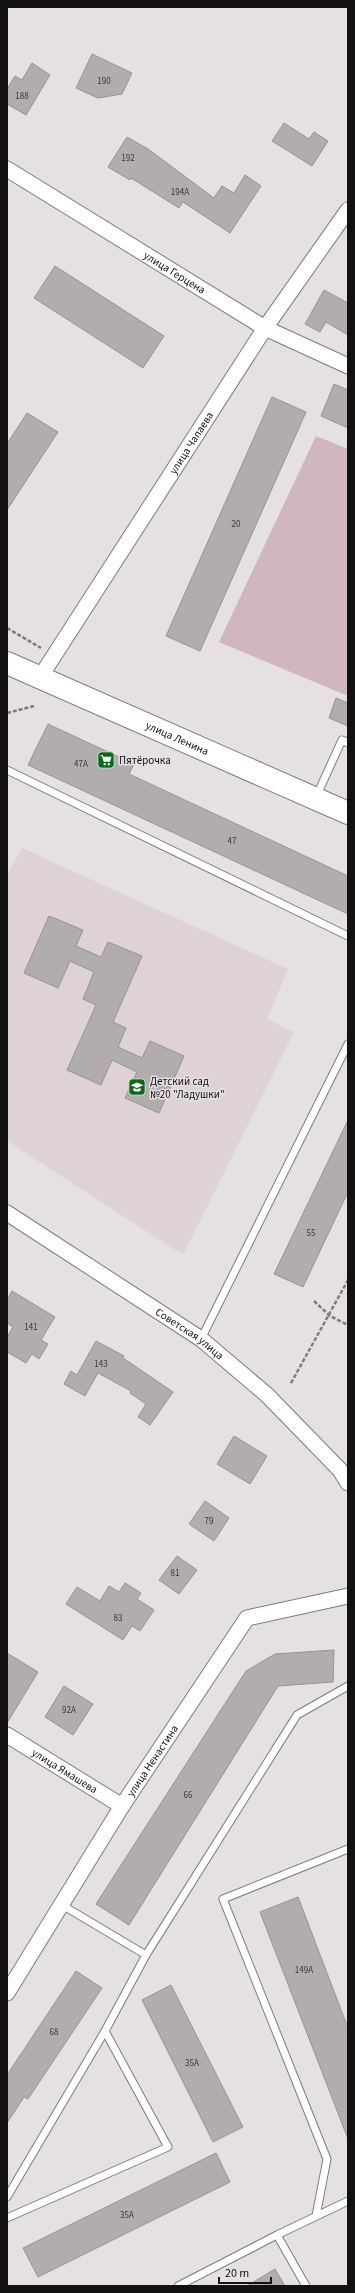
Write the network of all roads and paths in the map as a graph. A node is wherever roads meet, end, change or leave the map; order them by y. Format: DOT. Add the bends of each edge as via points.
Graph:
graph roads {
  1 [pos="7,169"];
  2 [pos="348,210"];
  3 [pos="265,328"];
  4 [pos="348,366"];
  5 [pos="7,628"];
  6 [pos="55,656"];
  7 [pos="7,663"];
  8 [pos="40,679"];
  9 [pos="34,706"];
  10 [pos="7,713"];
  11 [pos="348,743"];
  12 [pos="7,770"];
  13 [pos="315,798"];
  14 [pos="348,813"];
  15 [pos="348,936"];
  16 [pos="348,1044"];
  17 [pos="7,1214"];
  18 [pos="348,1280"];
  19 [pos="314,1301"];
  20 [pos="330,1316"];
  21 [pos="348,1326"];
  22 [pos="201,1339"];
  23 [pos="292,1383"];
  24 [pos="348,1483"];
  25 [pos="348,1596"];
  26 [pos="348,1686"];
  27 [pos="7,1735"];
  28 [pos="122,1806"];
  29 [pos="348,1850"];
  30 [pos="62,1905"];
  31 [pos="146,1955"];
  32 [pos="7,1993"];
  33 [pos="105,2030"];
  34 [pos="7,2197"];
  35 [pos="348,2201"];
  36 [pos="316,2216"];
  37 [pos="7,2218"];
  38 [pos="277,2235"];
  39 [pos="178,2286"];
  40 [pos="306,2286"];
  1 -- 3 [label="street, улица Герцена"];
  2 -- 3 [label="street, улица Чапаева"];
  3 -- 4 [label="street, улица Герцена"];
  3 -- 6 [label="street, улица Чапаева"];
  5 -- 6 [label="path"];
  6 -- 8 [label="street, улица Чапаева"];
  7 -- 8 [label="main road, улица Ленина"];
  8 -- 13 [label="main road, улица Ленина"];
  9 -- 10 [label="path"];
  11 -- 13 [label="lane" via="342,740"];
  12 -- 15 [label="lane"];
  13 -- 14 [label="main road, улица Ленина"];
  16 -- 22 [label="lane"];
  17 -- 22 [label="street, Советская улица"];
  18 -- 20 [label="path"];
  19 -- 20 [label="path"];
  20 -- 21 [label="path"];
  20 -- 23 [label="path"];
  22 -- 24 [label="street, Советская улица" via="267,1395 340,1470"];
  25 -- 28 [label="street, улица Ненастина" via="247,1618"];
  26 -- 31 [label="lane" via="297,1715"];
  27 -- 28 [label="street, улица Ямашева"];
  28 -- 30 [label="street, улица Ненастина"];
  29 -- 36 [label="lane" via="223,1899 327,2159"];
  30 -- 31 [label="lane"];
  30 -- 32 [label="street, улица Ненастина"];
  31 -- 33 [label="lane"];
  33 -- 34 [label="lane"];
  33 -- 37 [label="lane" via="168,2147"];
  35 -- 36 [label="lane"];
  36 -- 38 [label="lane"];
  38 -- 39 [label="lane"];
  38 -- 40 [label="lane"];
}
